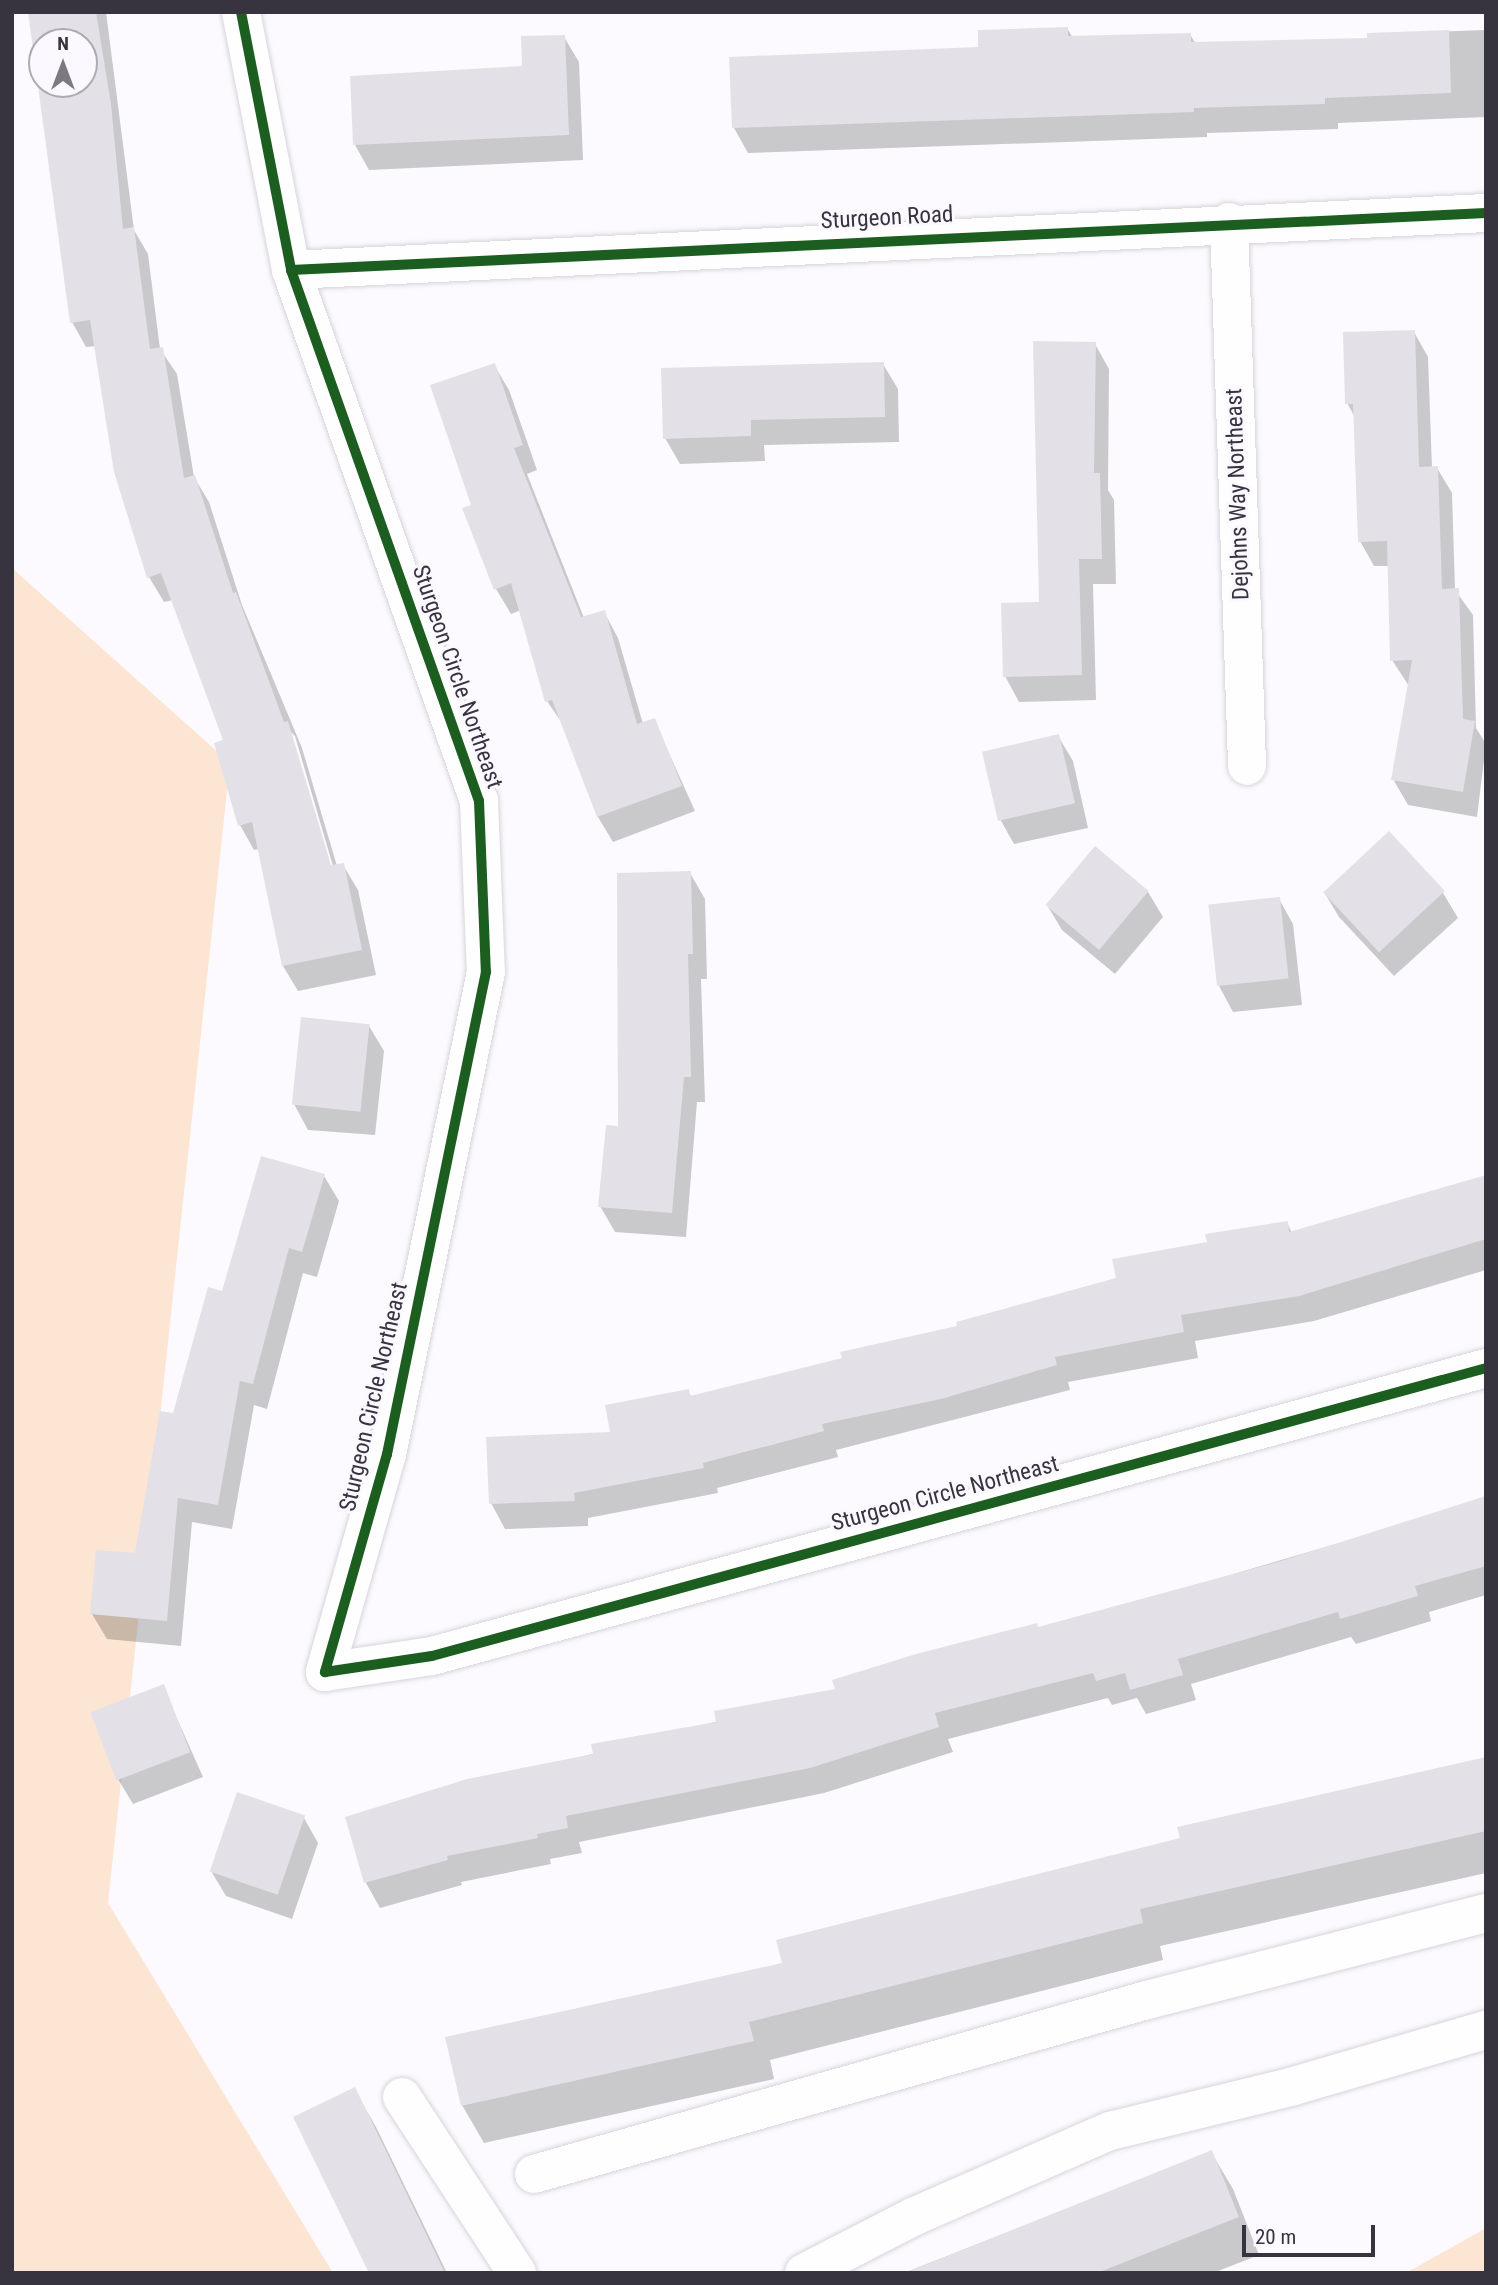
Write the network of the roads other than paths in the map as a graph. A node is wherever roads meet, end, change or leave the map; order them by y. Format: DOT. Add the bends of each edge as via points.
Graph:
graph roads {
  1 [pos="241,12"];
  2 [pos="1486,213"];
  3 [pos="1229,222"];
  4 [pos="291,270"];
  5 [pos="1247,766"];
  6 [pos="1486,1368"];
  7 [pos="1486,1913"];
  8 [pos="1486,2030"];
  9 [pos="402,2096"];
  10 [pos="534,2174"];
  11 [pos="517,2273"];
  12 [pos="804,2273"];
  1 -- 4 [label="street, Sturgeon Circle Northeast"];
  2 -- 3 [label="street, Sturgeon Road"];
  3 -- 4 [label="street, Sturgeon Road"];
  3 -- 5 [label="street, Dejohns Way Northeast"];
  4 -- 6 [label="street, Sturgeon Circle Northeast" via="479,801 486,972 387,1454 325,1672 432,1656"];
  7 -- 10 [label="street" via="1147,2000"];
  8 -- 12 [label="street" via="1294,2086 1110,2131 915,2216"];
  9 -- 11 [label="street"];
}
